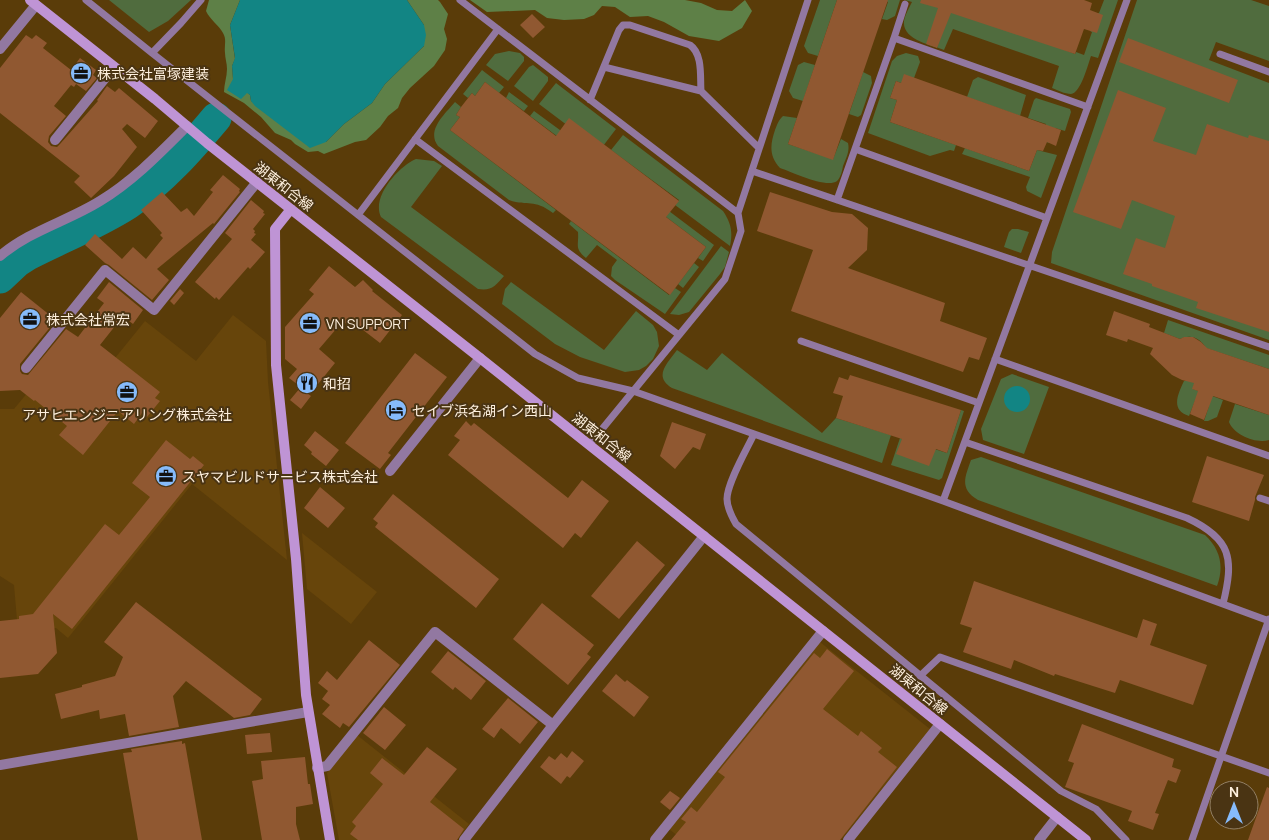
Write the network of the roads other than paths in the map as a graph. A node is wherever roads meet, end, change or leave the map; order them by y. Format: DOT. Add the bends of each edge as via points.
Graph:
graph roads {
  1 [pos="86,0"];
  2 [pos="201,0"];
  3 [pos="460,0"];
  4 [pos="808,0"];
  5 [pos="1128,0"];
  6 [pos="33,2"];
  7 [pos="905,4"];
  8 [pos="498,29"];
  9 [pos="894,38"];
  10 [pos="0,49"];
  11 [pos="152,53"];
  12 [pos="1220,54"];
  13 [pos="114,67"];
  14 [pos="604,67"];
  15 [pos="1269,72"];
  16 [pos="701,91"];
  17 [pos="590,100"];
  18 [pos="1088,107"];
  19 [pos="188,128"];
  20 [pos="415,139"];
  21 [pos="55,140"];
  22 [pos="759,148"];
  23 [pos="855,149"];
  24 [pos="752,170"];
  25 [pos="256,182"];
  26 [pos="837,200"];
  27 [pos="291,209"];
  28 [pos="738,213"];
  29 [pos="358,215"];
  30 [pos="1047,218"];
  31 [pos="0,256"];
  32 [pos="1029,266"];
  33 [pos="679,335"];
  34 [pos="801,341"];
  35 [pos="1269,346"];
  36 [pos="480,358"];
  37 [pos="995,359"];
  38 [pos="26,368"];
  39 [pos="633,391"];
  40 [pos="979,404"];
  41 [pos="754,434"];
  42 [pos="964,442"];
  43 [pos="590,445"];
  44 [pos="1269,456"];
  45 [pos="390,471"];
  46 [pos="1260,498"];
  47 [pos="943,501"];
  48 [pos="1269,501"];
  49 [pos="704,536"];
  50 [pos="1223,604"];
  51 [pos="1269,620"];
  52 [pos="823,631"];
  53 [pos="920,676"];
  54 [pos="308,712"];
  55 [pos="940,724"];
  56 [pos="553,725"];
  57 [pos="1222,756"];
  58 [pos="0,765"];
  59 [pos="317,768"];
  60 [pos="1269,773"];
  61 [pos="1057,817"];
  62 [pos="330,840"];
  63 [pos="464,840"];
  64 [pos="655,840"];
  65 [pos="848,840"];
  66 [pos="1039,840"];
  67 [pos="1086,840"];
  68 [pos="1126,840"];
  69 [pos="1192,840"];
  1 -- 11 [label="lane"];
  2 -- 11 [label="lane"];
  3 -- 8 [label="lane"];
  4 -- 22 [label="lane"];
  5 -- 18 [label="lane"];
  6 -- 10 [label="street"];
  6 -- 13 [label="main road, 湖東和合線"];
  7 -- 9 [label="lane"];
  8 -- 17 [label="lane"];
  8 -- 20 [label="lane"];
  9 -- 18 [label="lane"];
  9 -- 23 [label="lane"];
  11 -- 29 [label="lane"];
  12 -- 15 [label="lane"];
  13 -- 19 [label="main road, 湖東和合線"];
  13 -- 21 [label="street"];
  14 -- 16 [label="lane"];
  14 -- 16 [label="lane" via="619,30 623,25 630,25 695,48 699,56"];
  14 -- 17 [label="lane"];
  16 -- 22 [label="lane"];
  17 -- 28 [label="lane"];
  18 -- 30 [label="lane"];
  19 -- 25 [label="main road, 湖東和合線"];
  19 -- 31 [label="street" via="118,190 20,241"];
  20 -- 29 [label="lane"];
  20 -- 33 [label="lane"];
  22 -- 24 [label="lane"];
  23 -- 26 [label="lane"];
  23 -- 30 [label="lane"];
  24 -- 26 [label="lane"];
  24 -- 28 [label="lane"];
  25 -- 27 [label="main road, 湖東和合線"];
  25 -- 38 [label="street" via="154,310 105,270"];
  26 -- 32 [label="lane"];
  27 -- 36 [label="main road, 湖東和合線"];
  27 -- 54 [label="main road" via="275,229 275,348"];
  28 -- 33 [label="lane" via="741,231 725,279"];
  29 -- 39 [label="lane" via="535,354 578,378"];
  30 -- 32 [label="lane"];
  32 -- 35 [label="lane"];
  32 -- 37 [label="lane"];
  33 -- 39 [label="lane"];
  34 -- 40 [label="lane"];
  36 -- 43 [label="main road, 湖東和合線"];
  36 -- 45 [label="street"];
  37 -- 40 [label="lane"];
  37 -- 44 [label="lane"];
  39 -- 41 [label="lane"];
  39 -- 43 [label="lane"];
  40 -- 42 [label="lane"];
  41 -- 47 [label="lane"];
  41 -- 53 [label="lane" via="730,484 727,498 736,524"];
  42 -- 47 [label="lane"];
  42 -- 50 [label="lane" via="1202,525 1223,545 1228,561 1228,583"];
  43 -- 49 [label="main road, 湖東和合線"];
  46 -- 48 [label="lane"];
  47 -- 50 [label="lane"];
  49 -- 52 [label="main road, 湖東和合線"];
  49 -- 56 [label="street"];
  50 -- 51 [label="lane"];
  51 -- 57 [label="lane"];
  52 -- 55 [label="main road, 湖東和合線"];
  52 -- 64 [label="street"];
  53 -- 57 [label="lane" via="940,657"];
  53 -- 68 [label="lane" via="1062,791 1096,809"];
  54 -- 58 [label="street"];
  54 -- 59 [label="main road"];
  55 -- 61 [label="main road, 湖東和合線"];
  55 -- 65 [label="street"];
  56 -- 59 [label="street" via="435,632 327,766"];
  56 -- 63 [label="street"];
  57 -- 60 [label="lane"];
  57 -- 69 [label="lane"];
  59 -- 62 [label="main road"];
  61 -- 66 [label="street"];
  61 -- 67 [label="main road, 湖東和合線"];
}
